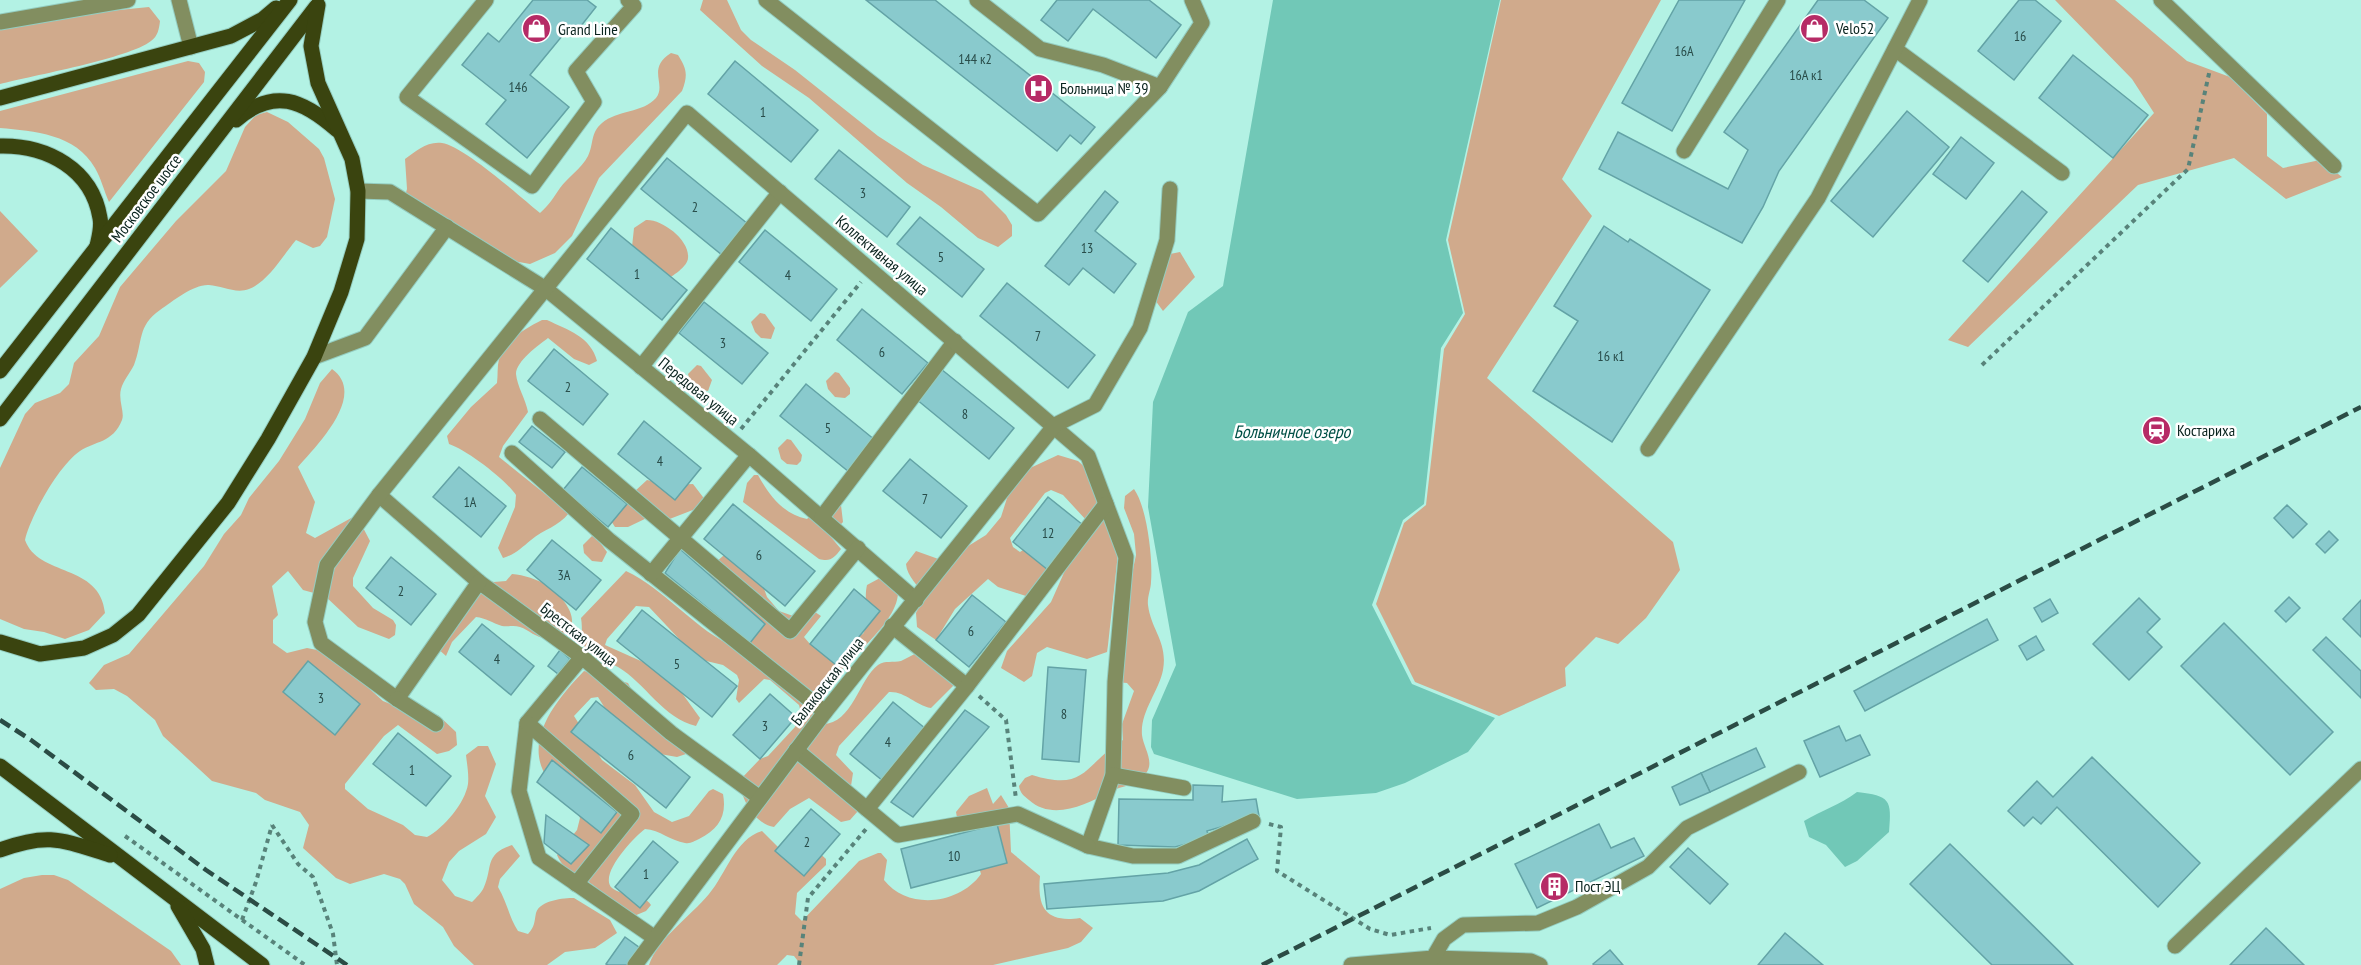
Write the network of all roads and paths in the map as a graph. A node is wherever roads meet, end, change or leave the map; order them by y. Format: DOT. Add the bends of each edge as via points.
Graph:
graph roads {
  1 [pos="128,0"];
  2 [pos="179,0"];
  3 [pos="288,0"];
  4 [pos="486,0"];
  5 [pos="628,0"];
  6 [pos="766,0"];
  7 [pos="977,0"];
  8 [pos="1192,0"];
  9 [pos="1778,0"];
  10 [pos="1920,0"];
  11 [pos="2161,0"];
  12 [pos="100,1"];
  13 [pos="320,2"];
  14 [pos="0,22"];
  15 [pos="191,47"];
  16 [pos="1895,50"];
  17 [pos="2214,53"];
  18 [pos="1160,87"];
  19 [pos="0,98"];
  20 [pos="342,134"];
  21 [pos="212,142"];
  22 [pos="0,146"];
  23 [pos="1684,150"];
  24 [pos="2334,166"];
  25 [pos="2062,173"];
  26 [pos="1170,189"];
  27 [pos="358,191"];
  28 [pos="780,192"];
  29 [pos="447,227"];
  30 [pos="97,249"];
  31 [pos="871,269"];
  32 [pos="546,289"];
  33 [pos="955,340"];
  34 [pos="314,357"];
  35 [pos="1982,365"];
  36 [pos="641,367"];
  37 [pos="0,371"];
  38 [pos="0,419"];
  39 [pos="540,419"];
  40 [pos="1055,425"];
  41 [pos="731,441"];
  42 [pos="1648,449"];
  43 [pos="512,453"];
  44 [pos="748,455"];
  45 [pos="379,495"];
  46 [pos="1106,504"];
  47 [pos="822,517"];
  48 [pos="681,536"];
  49 [pos="858,548"];
  50 [pos="651,574"];
  51 [pos="479,582"];
  52 [pos="916,600"];
  53 [pos="892,626"];
  54 [pos="0,642"];
  55 [pos="582,657"];
  56 [pos="967,686"];
  57 [pos="397,699"];
  58 [pos="825,712"];
  59 [pos="527,723"];
  60 [pos="436,724"];
  61 [pos="796,750"];
  62 [pos="0,766"];
  63 [pos="2361,768"];
  64 [pos="1798,772"];
  65 [pos="1113,775"];
  66 [pos="1185,788"];
  67 [pos="760,798"];
  68 [pos="872,813"];
  69 [pos="1018,814"];
  70 [pos="1253,821"];
  71 [pos="116,830"];
  72 [pos="1088,846"];
  73 [pos="0,850"];
  74 [pos="119,857"];
  75 [pos="576,884"];
  76 [pos="174,898"];
  77 [pos="242,920"];
  78 [pos="1458,929"];
  79 [pos="655,938"];
  80 [pos="2175,946"];
  81 [pos="1433,958"];
  82 [pos="207,965"];
  83 [pos="262,965"];
  84 [pos="305,965"];
  85 [pos="338,965"];
  86 [pos="635,965"];
  87 [pos="799,965"];
  88 [pos="1351,965"];
  89 [pos="1540,965"];
  1 -- 12 [label="street"];
  2 -- 15 [label="street"];
  3 -- 15 [label="main road" via="231,36"];
  3 -- 30 [label="main road, Московское шоссе"];
  4 -- 5 [label="street" via="407,97 532,186 594,102 576,70 634,6"];
  6 -- 18 [label="street" via="1038,214"];
  7 -- 18 [label="street" via="1040,49 1103,65"];
  8 -- 18 [label="street" via="1202,23"];
  9 -- 23 [label="street"];
  10 -- 16 [label="street"];
  11 -- 17 [label="street"];
  12 -- 14 [label="street"];
  13 -- 20 [label="main road" via="311,46 318,83"];
  13 -- 21 [label="main road, Московское шоссе"];
  15 -- 19 [label="main road"];
  16 -- 25 [label="street"];
  16 -- 42 [label="street" via="1818,198"];
  17 -- 24 [label="street"];
  17 -- 35 [label="path" via="2188,169"];
  20 -- 21 [label="main road" via="316,112 294,102 271,99 249,109"];
  20 -- 27 [label="main road"];
  21 -- 38 [label="main road, Московское шоссе"];
  22 -- 30 [label="main road" via="46,152 67,163 81,177 94,196 101,220"];
  26 -- 40 [label="street" via="1167,240 1140,328 1095,405"];
  27 -- 29 [label="street, Передовая улица" via="390,192"];
  27 -- 34 [label="main road" via="357,239 341,292"];
  28 -- 31 [label="street, Коллективная улица"];
  28 -- 32 [label="street, Коллективная улица" via="687,113"];
  28 -- 36 [label="street"];
  29 -- 32 [label="street, Передовая улица"];
  29 -- 34 [label="street" via="365,338"];
  30 -- 37 [label="main road, Московское шоссе"];
  31 -- 33 [label="street, Коллективная улица"];
  31 -- 41 [label="path"];
  32 -- 36 [label="street, Передовая улица"];
  32 -- 45 [label="street"];
  33 -- 40 [label="street, Коллективная улица"];
  33 -- 47 [label="street"];
  34 -- 54 [label="main road" via="228,502 138,615 113,635 84,648 39,654"];
  36 -- 41 [label="street, Передовая улица"];
  39 -- 48 [label="street"];
  40 -- 46 [label="street, Коллективная улица" via="1088,456"];
  40 -- 52 [label="street, Балаковская улица"];
  41 -- 44 [label="street, Передовая улица"];
  43 -- 50 [label="street"];
  44 -- 47 [label="street, Передовая улица"];
  44 -- 48 [label="street"];
  45 -- 51 [label="street, Брестская улица"];
  45 -- 57 [label="street" via="327,565 315,622 321,643"];
  46 -- 56 [label="street"];
  46 -- 65 [label="street, Коллективная улица" via="1126,557 1115,682"];
  47 -- 49 [label="street, Передовая улица"];
  48 -- 49 [label="street" via="790,631"];
  48 -- 50 [label="street"];
  49 -- 52 [label="street, Передовая улица"];
  50 -- 58 [label="street"];
  51 -- 55 [label="street, Брестская улица"];
  51 -- 57 [label="street"];
  52 -- 53 [label="street, Балаковская улица"];
  53 -- 56 [label="street"];
  53 -- 58 [label="street, Балаковская улица"];
  55 -- 59 [label="street"];
  55 -- 67 [label="street, Брестская улица" via="671,733"];
  56 -- 68 [label="street"];
  56 -- 69 [label="path" via="1006,720"];
  57 -- 60 [label="street"];
  58 -- 61 [label="street, Балаковская улица"];
  59 -- 75 [label="street" via="519,791 535,846 539,858"];
  59 -- 75 [label="street" via="632,814"];
  61 -- 67 [label="street, Балаковская улица"];
  61 -- 68 [label="street"];
  62 -- 74 [label="main road"];
  63 -- 80 [label="street"];
  64 -- 78 [label="street" via="1687,828 1648,867 1577,908 1538,923 1463,925"];
  65 -- 66 [label="street"];
  65 -- 72 [label="street, Коллективная улица"];
  67 -- 79 [label="street, Балаковская улица"];
  68 -- 69 [label="street" via="898,835"];
  68 -- 87 [label="path" via="808,898"];
  69 -- 72 [label="street"];
  70 -- 72 [label="street" via="1178,856 1133,856"];
  70 -- 78 [label="path" via="1281,827 1277,871 1370,929 1390,935 1429,928"];
  71 -- 77 [label="path"];
  73 -- 74 [label="main road" via="30,839 61,840"];
  74 -- 76 [label="main road"];
  75 -- 79 [label="street"];
  76 -- 82 [label="main road" via="203,949"];
  76 -- 83 [label="main road"];
  77 -- 84 [label="path"];
  77 -- 85 [label="path" via="272,825 298,864 313,877 333,934"];
  78 -- 81 [label="street" via="1444,939"];
  79 -- 86 [label="street, Балаковская улица"];
  81 -- 88 [label="street"];
  81 -- 89 [label="street" via="1531,961"];
}
